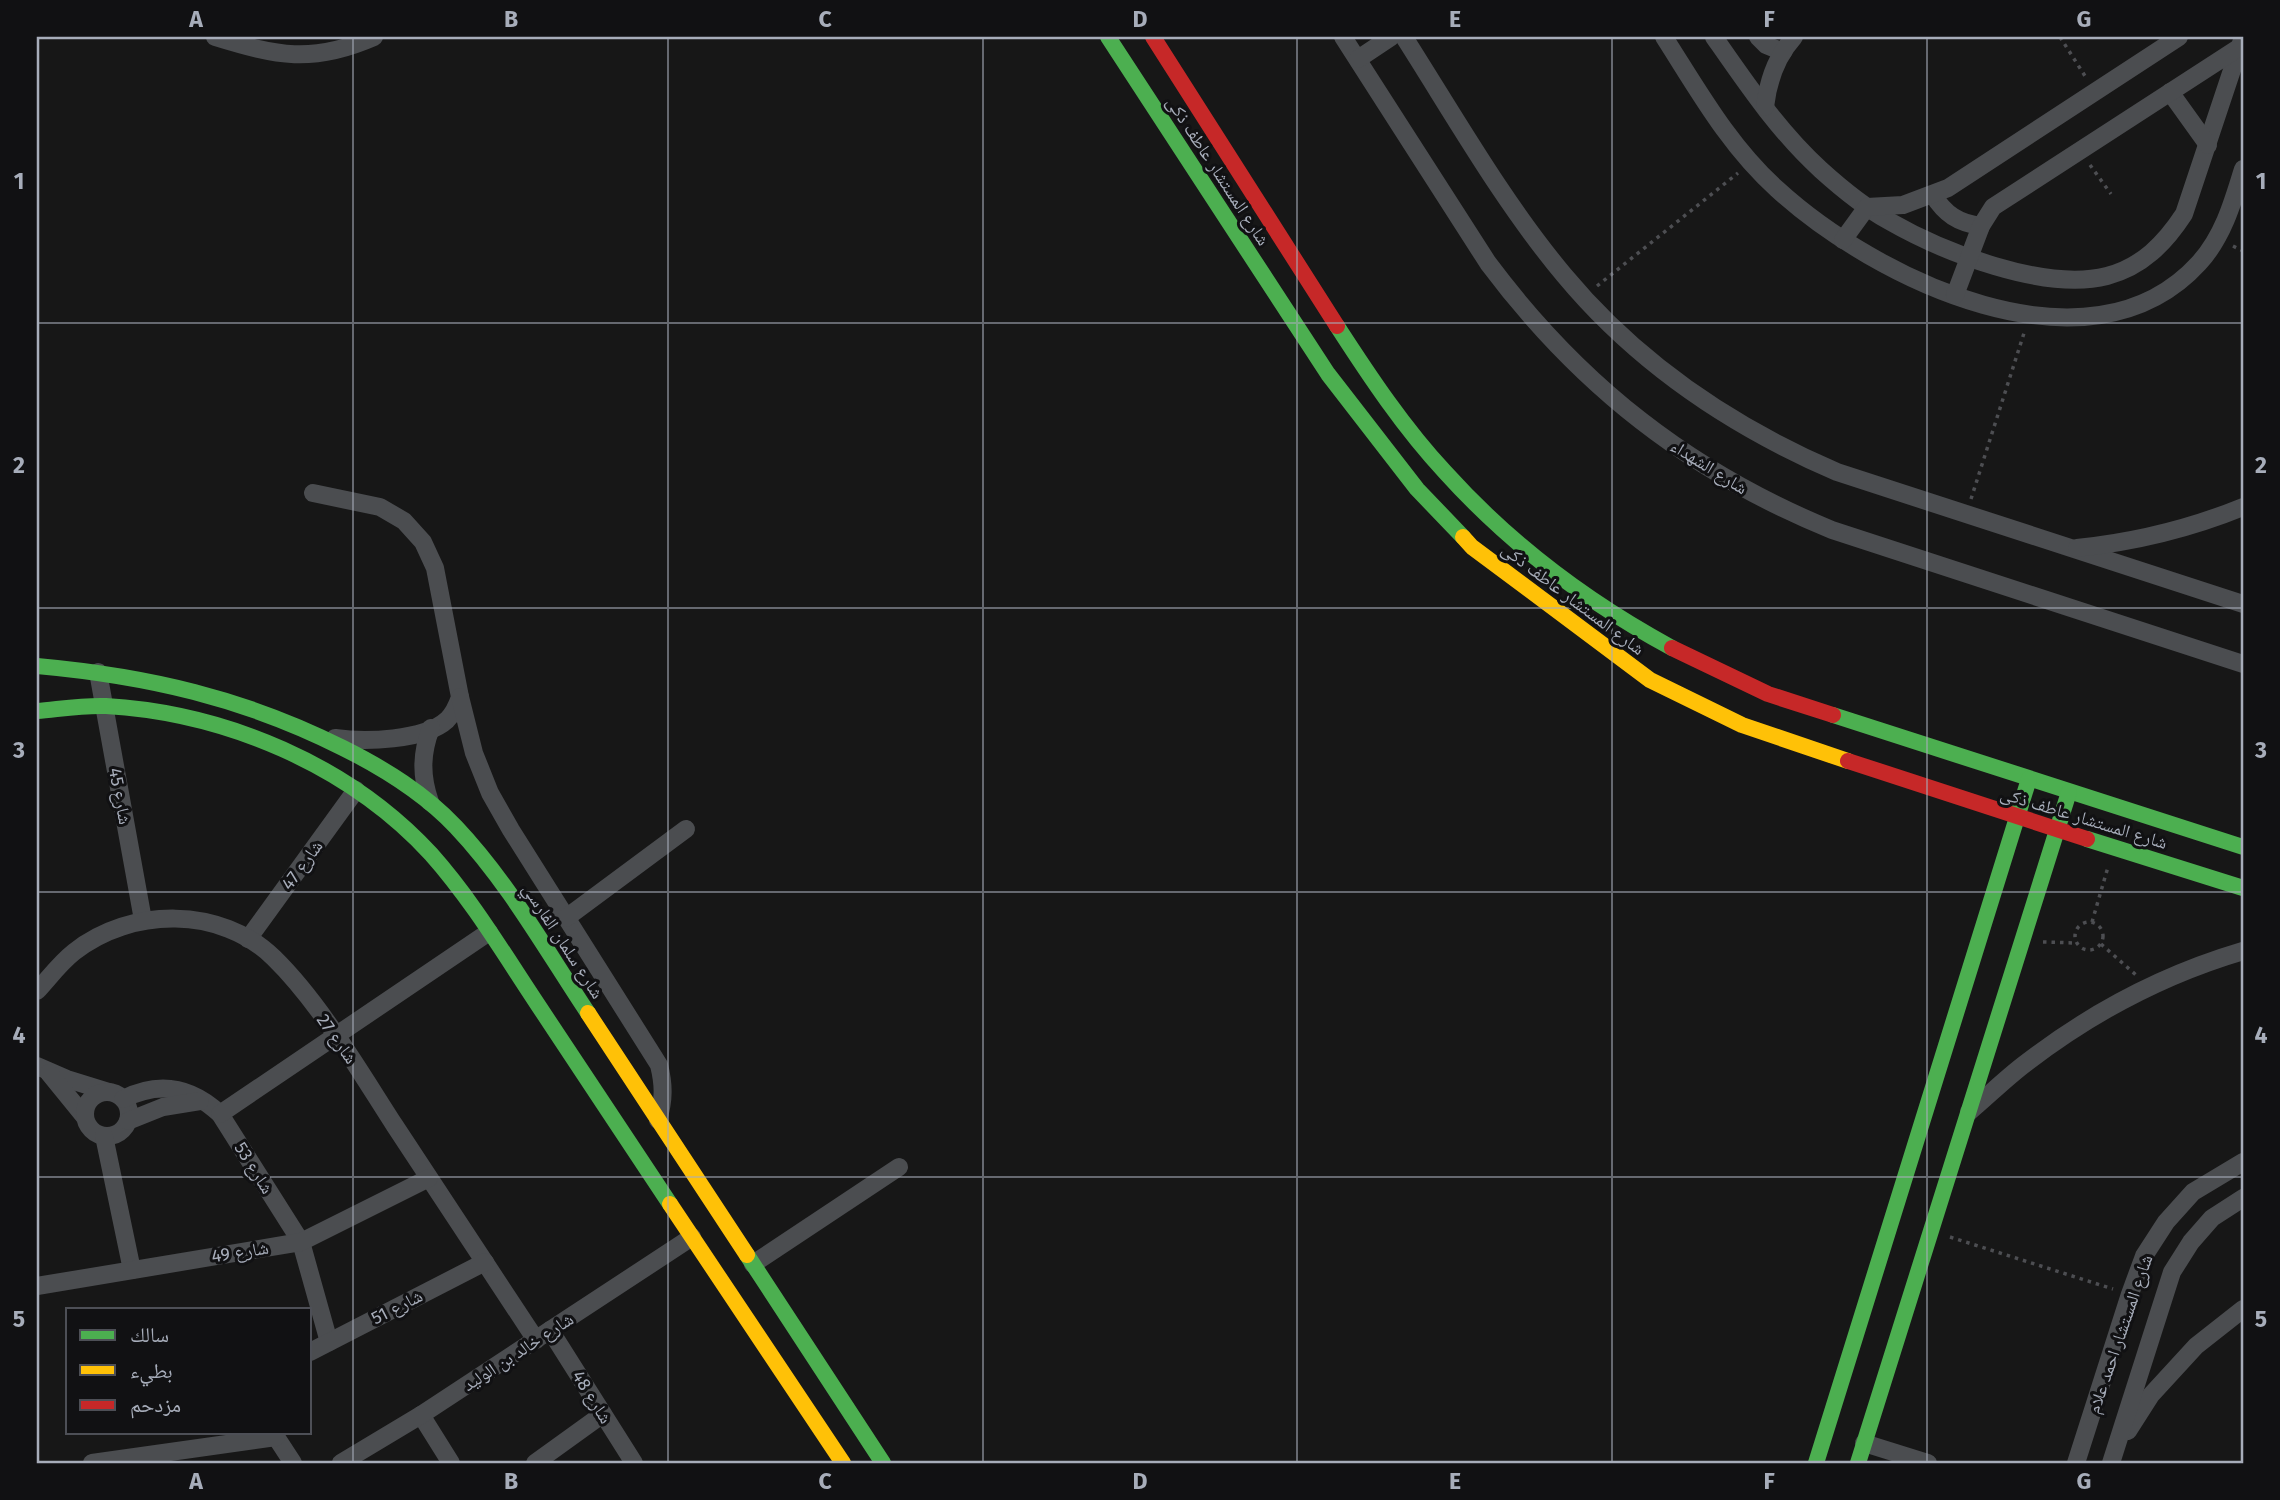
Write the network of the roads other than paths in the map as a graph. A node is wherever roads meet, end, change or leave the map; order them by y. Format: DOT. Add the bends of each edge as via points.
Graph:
graph roads {
  1 [pos="215,37"];
  2 [pos="374,37"];
  3 [pos="1108,37"];
  4 [pos="1153,37"];
  5 [pos="1343,37"];
  6 [pos="1391,37"];
  7 [pos="1404,37"];
  8 [pos="1664,37"];
  9 [pos="1714,37"];
  10 [pos="1758,37"];
  11 [pos="1794,37"];
  12 [pos="2179,37"];
  13 [pos="234,40"];
  14 [pos="2242,43"];
  15 [pos="1783,51"];
  16 [pos="1358,59"];
  17 [pos="2170,92"];
  18 [pos="1765,107"];
  19 [pos="2208,145"];
  20 [pos="2243,169"];
  21 [pos="1933,195"];
  22 [pos="1867,207"];
  23 [pos="1981,226"];
  24 [pos="1843,240"];
  25 [pos="1969,257"];
  26 [pos="1955,295"];
  27 [pos="313,493"];
  28 [pos="2243,507"];
  29 [pos="2070,549"];
  30 [pos="2243,604"];
  31 [pos="2243,664"];
  32 [pos="37,666"];
  33 [pos="98,672"];
  34 [pos="460,697"];
  35 [pos="103,706"];
  36 [pos="37,711"];
  37 [pos="431,729"];
  38 [pos="323,736"];
  39 [pos="1929,768"];
  40 [pos="2029,779"];
  41 [pos="356,790"];
  42 [pos="2069,792"];
  43 [pos="430,802"];
  44 [pos="2017,817"];
  45 [pos="686,829"];
  46 [pos="2120,829"];
  47 [pos="2055,830"];
  48 [pos="2243,847"];
  49 [pos="2243,888"];
  50 [pos="2008,915"];
  51 [pos="566,918"];
  52 [pos="143,920"];
  53 [pos="489,932"];
  54 [pos="248,939"];
  55 [pos="2243,951"];
  56 [pos="42,986"];
  57 [pos="336,1036"];
  58 [pos="42,1068"];
  59 [pos="116,1096"];
  60 [pos="200,1101"];
  61 [pos="1969,1112"];
  62 [pos="220,1114"];
  63 [pos="84,1116"];
  64 [pos="658,1120"];
  65 [pos="128,1121"];
  66 [pos="104,1136"];
  67 [pos="2243,1162"];
  68 [pos="900,1167"];
  69 [pos="429,1178"];
  70 [pos="2193,1192"];
  71 [pos="2243,1198"];
  72 [pos="2212,1218"];
  73 [pos="692,1237"];
  74 [pos="301,1242"];
  75 [pos="485,1262"];
  76 [pos="753,1264"];
  77 [pos="132,1270"];
  78 [pos="37,1286"];
  79 [pos="2243,1309"];
  80 [pos="543,1335"];
  81 [pos="329,1342"];
  82 [pos="312,1351"];
  83 [pos="603,1414"];
  84 [pos="421,1415"];
  85 [pos="276,1435"];
  86 [pos="1864,1443"];
  87 [pos="2113,1457"];
  88 [pos="101,1463"];
  89 [pos="293,1463"];
  90 [pos="341,1463"];
  91 [pos="451,1463"];
  92 [pos="535,1463"];
  93 [pos="634,1463"];
  94 [pos="843,1463"];
  95 [pos="883,1463"];
  96 [pos="1816,1463"];
  97 [pos="1858,1463"];
  98 [pos="1927,1463"];
  99 [pos="2076,1463"];
  1 -- 13 [label="street"];
  2 -- 13 [label="street" via="349,48 289,55 260,51"];
  3 -- 39 [label="street, شارع المستشار عاطف ذكى" via="1328,374 1417,489 1472,547 1650,680 1742,725"];
  4 -- 39 [label="street, شارع المستشار عاطف ذكى" via="1380,392 1438,465 1501,529 1608,612 1686,657"];
  5 -- 16 [label="street, شارع الشهداء"];
  6 -- 16 [label="street"];
  7 -- 29 [label="street" via="1522,220 1564,276 1656,366 1718,412 1837,472"];
  8 -- 24 [label="street" via="1726,134 1750,162 1803,212"];
  9 -- 18 [label="street"];
  10 -- 15 [label="street"];
  11 -- 15 [label="street"];
  12 -- 21 [label="street"];
  14 -- 17 [label="street"];
  14 -- 19 [label="street"];
  15 -- 18 [label="street" via="1770,78"];
  16 -- 31 [label="street, شارع الشهداء" via="1510,293 1585,374 1670,444 1732,484 1798,517"];
  17 -- 19 [label="street"];
  17 -- 23 [label="street" via="2002,200"];
  18 -- 22 [label="street" via="1797,147"];
  19 -- 25 [label="street" via="2185,214 2170,236 2131,267 2083,280 2019,272"];
  20 -- 26 [label="street" via="2217,238 2177,284 2151,300 2122,312 2061,318 2030,315"];
  21 -- 22 [label="street" via="1903,205"];
  21 -- 23 [label="street" via="1948,214"];
  22 -- 24 [label="street"];
  22 -- 25 [label="street" via="1918,236"];
  23 -- 25 [label="street"];
  24 -- 26 [label="street" via="1894,269"];
  25 -- 26 [label="street"];
  27 -- 34 [label="street" via="380,507 404,521 423,542 435,568"];
  28 -- 29 [label="street" via="2144,538"];
  29 -- 30 [label="street"];
  32 -- 33 [label="street, شارع سلمان الفارسي"];
  33 -- 35 [label="street, شارع 45"];
  33 -- 38 [label="street, شارع سلمان الفارسي" via="218,695"];
  34 -- 37 [label="street" via="455,711"];
  34 -- 51 [label="street" via="490,793"];
  35 -- 36 [label="street"];
  35 -- 41 [label="street" via="157,711 235,731 310,762"];
  35 -- 52 [label="street, شارع 45"];
  37 -- 38 [label="street" via="359,741"];
  37 -- 43 [label="street" via="422,773"];
  38 -- 43 [label="street, شارع سلمان الفارسي"];
  39 -- 40 [label="street, شارع المستشار عاطف ذكى"];
  39 -- 44 [label="street, شارع المستشار عاطف ذكى"];
  40 -- 42 [label="street, شارع المستشار عاطف ذكى"];
  40 -- 44 [label="street"];
  41 -- 53 [label="street" via="431,853"];
  41 -- 54 [label="street, شارع 47"];
  42 -- 46 [label="street, شارع المستشار عاطف ذكى"];
  42 -- 47 [label="street"];
  43 -- 64 [label="street, شارع سلمان الفارسي" via="492,868"];
  44 -- 47 [label="street, شارع المستشار عاطف ذكى"];
  44 -- 50 [label="street"];
  45 -- 51 [label="street"];
  46 -- 47 [label="street, شارع المستشار عاطف ذكى"];
  46 -- 48 [label="street, شارع المستشار عاطف ذكى"];
  46 -- 49 [label="street, شارع المستشار عاطف ذكى"];
  47 -- 50 [label="street"];
  50 -- 61 [label="street" via="2021,942"];
  50 -- 96 [label="street"];
  51 -- 64 [label="street" via="659,1066 663,1102"];
  52 -- 54 [label="street, شارع 27" via="198,920"];
  52 -- 56 [label="street, شارع 27" via="106,932 84,946"];
  53 -- 57 [label="street"];
  53 -- 73 [label="street"];
  54 -- 57 [label="street, شارع 27" via="293,977"];
  55 -- 61 [label="street" via="2149,986 2085,1022"];
  57 -- 62 [label="street"];
  57 -- 69 [label="street, شارع 27"];
  58 -- 59 [label="street"];
  58 -- 63 [label="street"];
  59 -- 60 [label="street, شارع 53" via="162,1087"];
  59 -- 63 [label="street" via="94,1096"];
  59 -- 65 [label="street" via="129,1113"];
  60 -- 62 [label="street, شارع 53"];
  60 -- 65 [label="street" via="163,1107"];
  61 -- 86 [label="street"];
  62 -- 74 [label="street, شارع 53"];
  63 -- 66 [label="street" via="90,1130"];
  64 -- 76 [label="street, شارع سلمان الفارسي"];
  65 -- 66 [label="street" via="119,1133"];
  66 -- 77 [label="street"];
  67 -- 70 [label="street, شارع المستشار احمد علام"];
  68 -- 76 [label="street"];
  69 -- 74 [label="street, شارع 49"];
  69 -- 75 [label="street, شارع 27"];
  70 -- 72 [label="street"];
  70 -- 99 [label="street, شارع المستشار احمد علام" via="2144,1256"];
  71 -- 72 [label="street, شارع المستشار احمد علام"];
  72 -- 87 [label="street, شارع المستشار احمد علام" via="2172,1272"];
  73 -- 80 [label="street, شارع خالد بن الوليد"];
  73 -- 94 [label="street"];
  74 -- 77 [label="street, شارع 49"];
  74 -- 81 [label="street, شارع 53"];
  75 -- 80 [label="street, شارع 27"];
  75 -- 81 [label="street, شارع 51"];
  76 -- 95 [label="street, شارع سلمان الفارسي"];
  77 -- 78 [label="street, شارع 49"];
  79 -- 87 [label="street" via="2196,1346 2151,1395"];
  80 -- 83 [label="street, شارع 48"];
  80 -- 84 [label="street, شارع خالد بن الوليد"];
  81 -- 82 [label="street, شارع 51"];
  83 -- 92 [label="street"];
  83 -- 93 [label="street, شارع 48"];
  84 -- 90 [label="street, شارع خالد بن الوليد"];
  84 -- 91 [label="street"];
  85 -- 88 [label="street"];
  85 -- 89 [label="street"];
  86 -- 97 [label="street"];
  86 -- 98 [label="street"];
}
